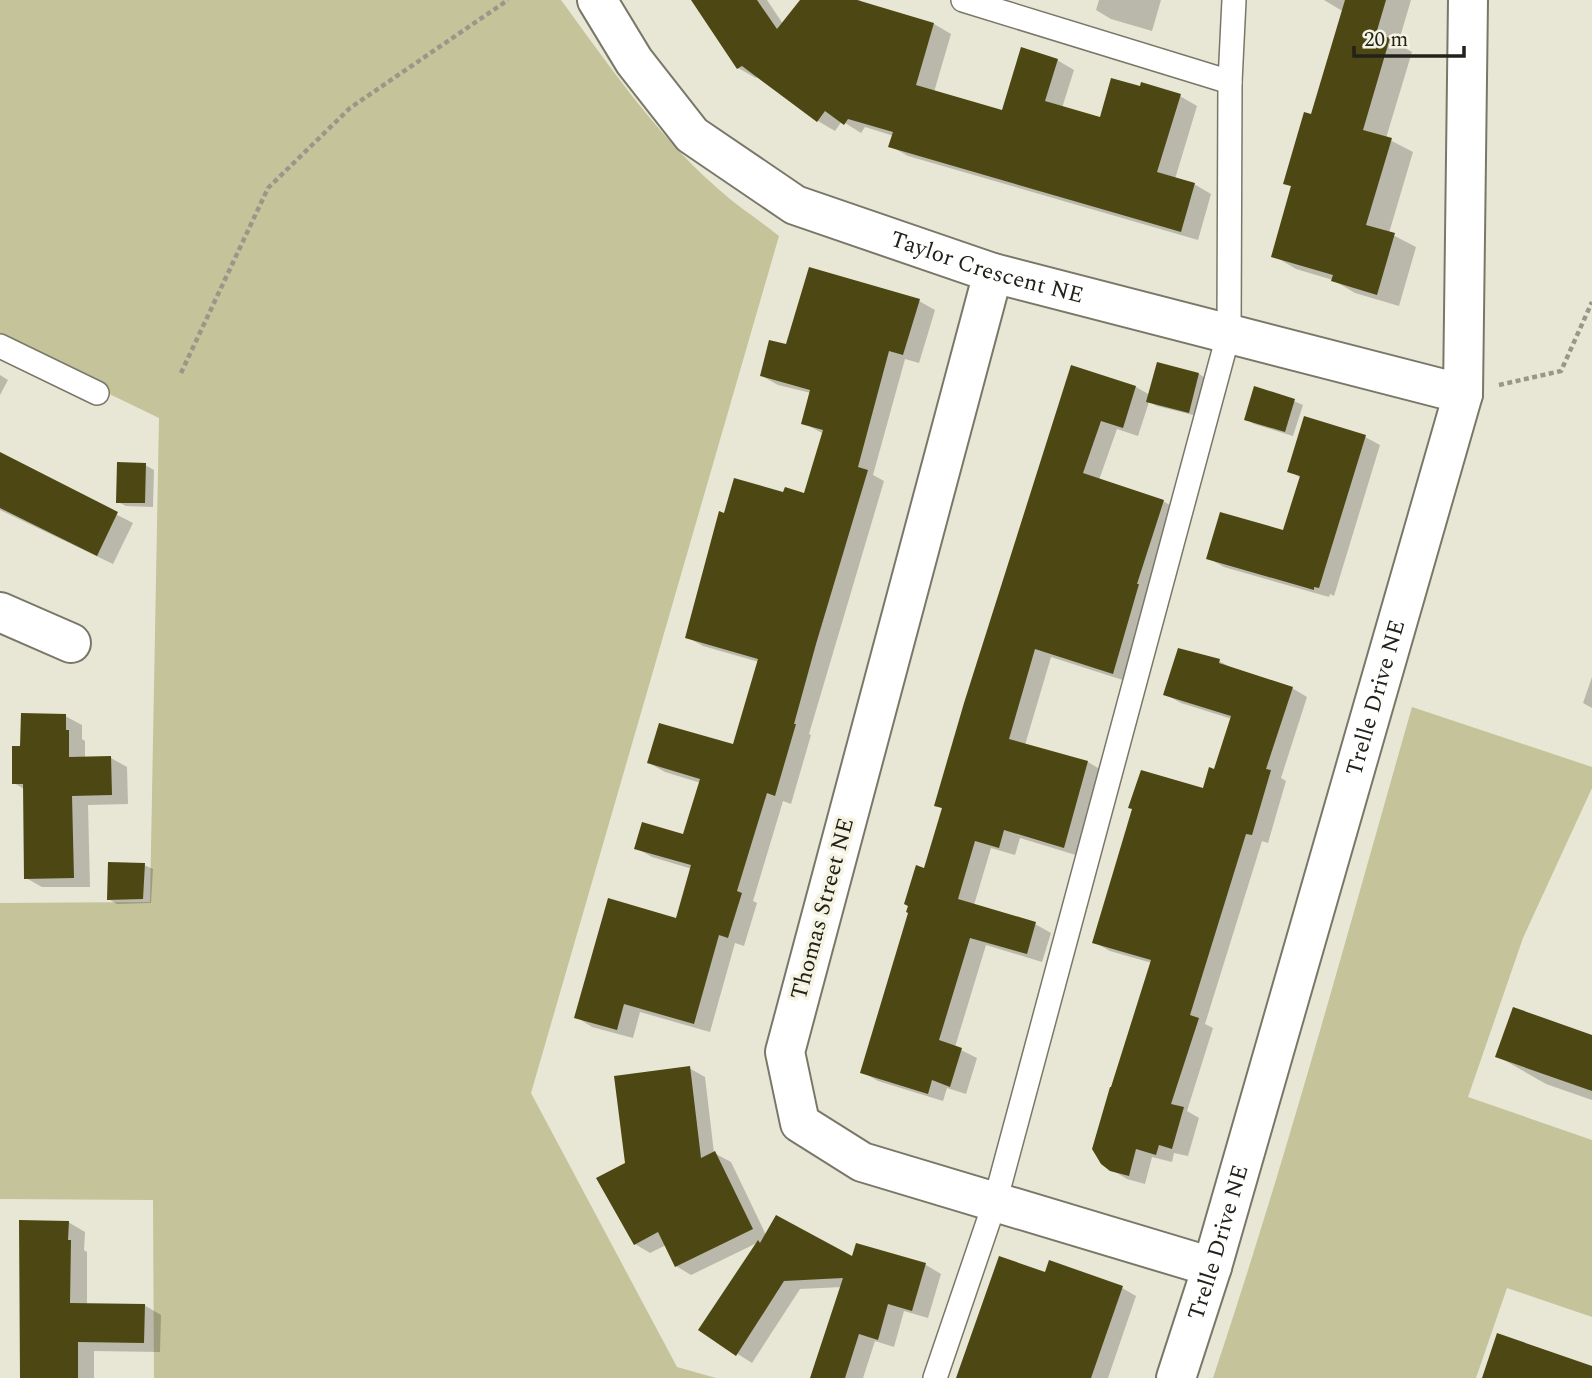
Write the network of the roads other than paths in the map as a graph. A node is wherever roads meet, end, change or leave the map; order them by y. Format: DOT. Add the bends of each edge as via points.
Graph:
graph roads {
  1 [pos="597,0"];
  2 [pos="962,0"];
  3 [pos="1234,0"];
  4 [pos="1468,0"];
  5 [pos="1230,82"];
  6 [pos="993,273"];
  7 [pos="1229,332"];
  8 [pos="0,346"];
  9 [pos="97,393"];
  10 [pos="1463,394"];
  11 [pos="0,612"];
  12 [pos="71,643"];
  13 [pos="995,1202"];
  14 [pos="1212,1267"];
  15 [pos="935,1378"];
  16 [pos="1176,1378"];
  1 -- 6 [label="street, Taylor Crescent NE" via="634,61 691,135 795,205"];
  2 -- 5 [label="lane"];
  3 -- 5 [label="lane"];
  4 -- 10 [label="street, Trelle Drive NE"];
  5 -- 7 [label="lane"];
  6 -- 7 [label="street, Taylor Crescent NE"];
  6 -- 13 [label="street, Thomas Street NE" via="785,1052 800,1123 862,1162"];
  7 -- 10 [label="street, Taylor Crescent NE"];
  7 -- 13 [label="lane"];
  8 -- 9 [label="lane"];
  10 -- 14 [label="street, Trelle Drive NE"];
  11 -- 12 [label="street"];
  13 -- 14 [label="street, Thomas Street NE"];
  13 -- 15 [label="lane"];
  14 -- 16 [label="street, Trelle Drive NE"];
}
